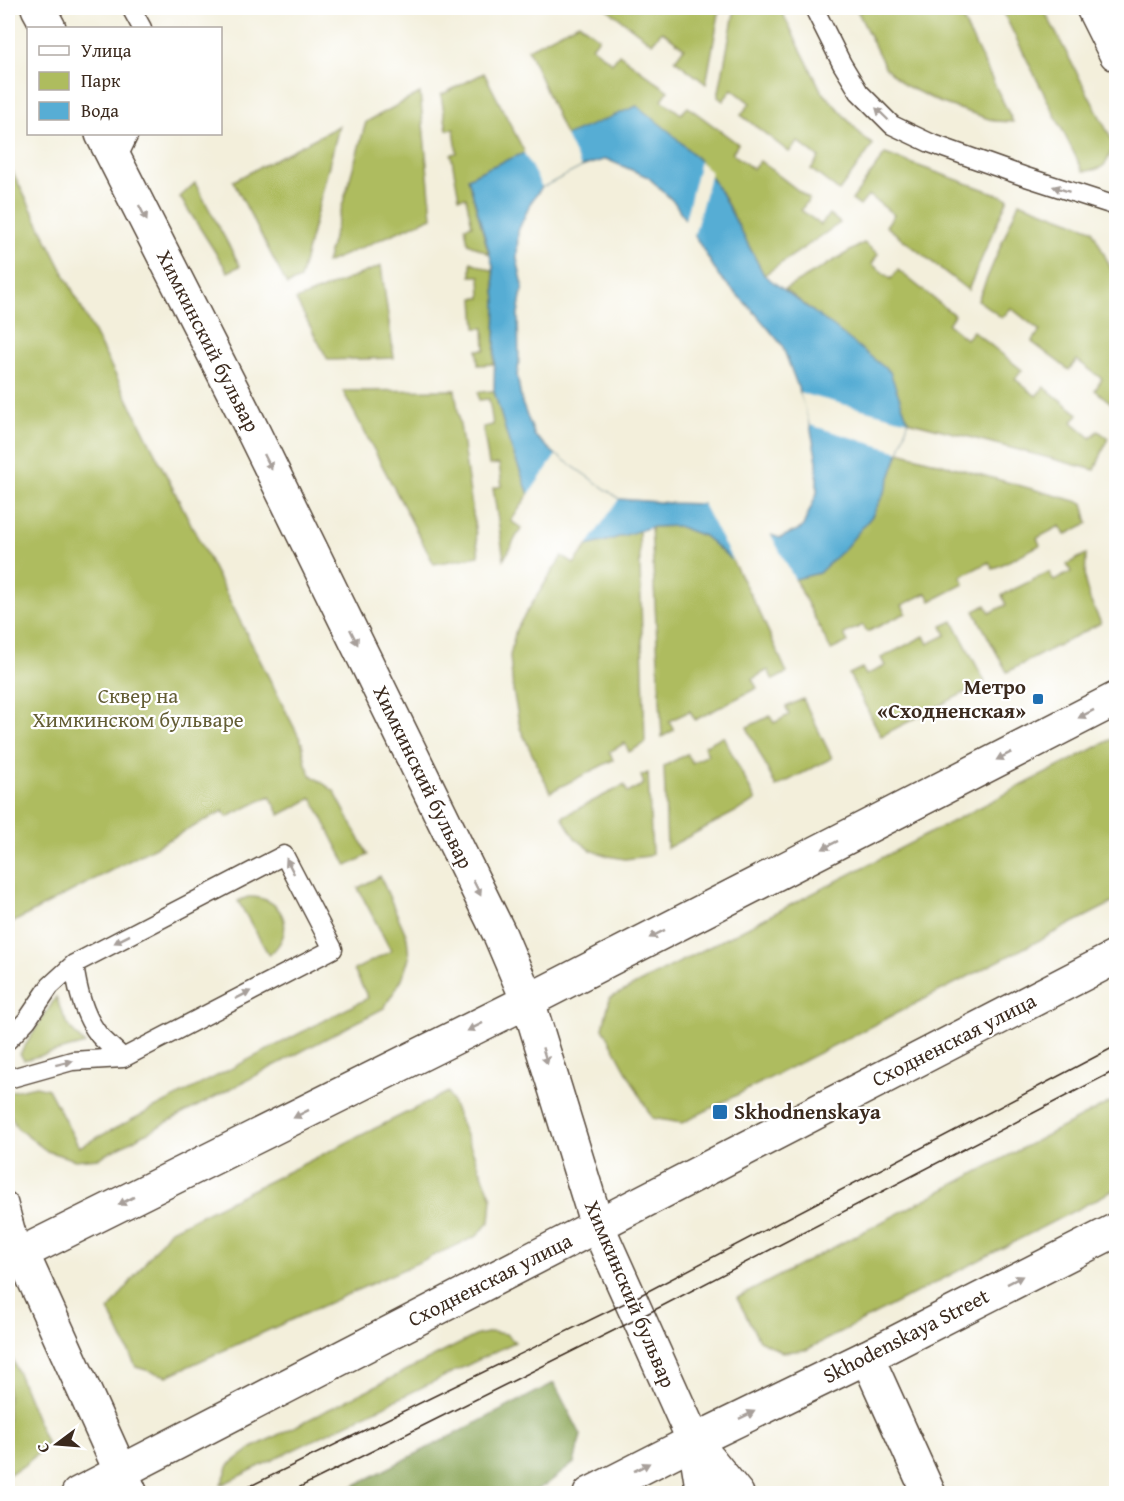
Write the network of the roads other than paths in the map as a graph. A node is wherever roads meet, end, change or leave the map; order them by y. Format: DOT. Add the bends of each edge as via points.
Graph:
graph roads {
  1 [pos="38,8"];
  2 [pos="131,8"];
  3 [pos="814,8"];
  4 [pos="1093,8"];
  5 [pos="48,27"];
  6 [pos="141,27"];
  7 [pos="1116,54"];
  8 [pos="116,143"];
  9 [pos="1116,207"];
  10 [pos="1116,699"];
  11 [pos="1116,957"];
  12 [pos="74,964"];
  13 [pos="528,1001"];
  14 [pos="8,1040"];
  15 [pos="123,1058"];
  16 [pos="8,1079"];
  17 [pos="8,1202"];
  18 [pos="597,1225"];
  19 [pos="1116,1230"];
  20 [pos="15,1257"];
  21 [pos="867,1357"];
  22 [pos="694,1441"];
  23 [pos="126,1483"];
  24 [pos="78,1494"];
  25 [pos="590,1494"];
  26 [pos="703,1494"];
  27 [pos="737,1494"];
  28 [pos="929,1494"];
  1 -- 5 [label="main road"];
  2 -- 6 [label="lane"];
  9 -- 3 [label="lane, one-way" via="930,143 892,124 859,92"];
  4 -- 7 [label="main road"];
  8 -- 13 [label="main road, Химкинский бульвар, one-way" via="500,935"];
  10 -- 13 [label="main road, one-way"];
  11 -- 18 [label="main road, Сходненская улица"];
  12 -- 14 [label="lane" via="50,986"];
  12 -- 15 [label="lane" via="76,986 85,1011 98,1033"];
  15 -- 12 [label="lane, one-way" via="333,949 294,874 284,855"];
  13 -- 18 [label="main road, Химкинский бульвар, one-way"];
  13 -- 20 [label="main road, one-way"];
  16 -- 15 [label="lane, one-way" via="72,1061"];
  17 -- 20 [label="lane"];
  18 -- 22 [label="main road, Химкинский бульвар"];
  18 -- 23 [label="main road, Сходненская улица"];
  21 -- 19 [label="main road, Skhodenskaya Street, one-way"];
  20 -- 23 [label="main road"];
  22 -- 21 [label="main road, Skhodenskaya Street, one-way"];
  21 -- 28 [label="main road"];
  25 -- 22 [label="main road, one-way"];
  22 -- 26 [label="main road"];
  22 -- 27 [label="main road"];
  23 -- 24 [label="main road, Сходненская улица"];
}
